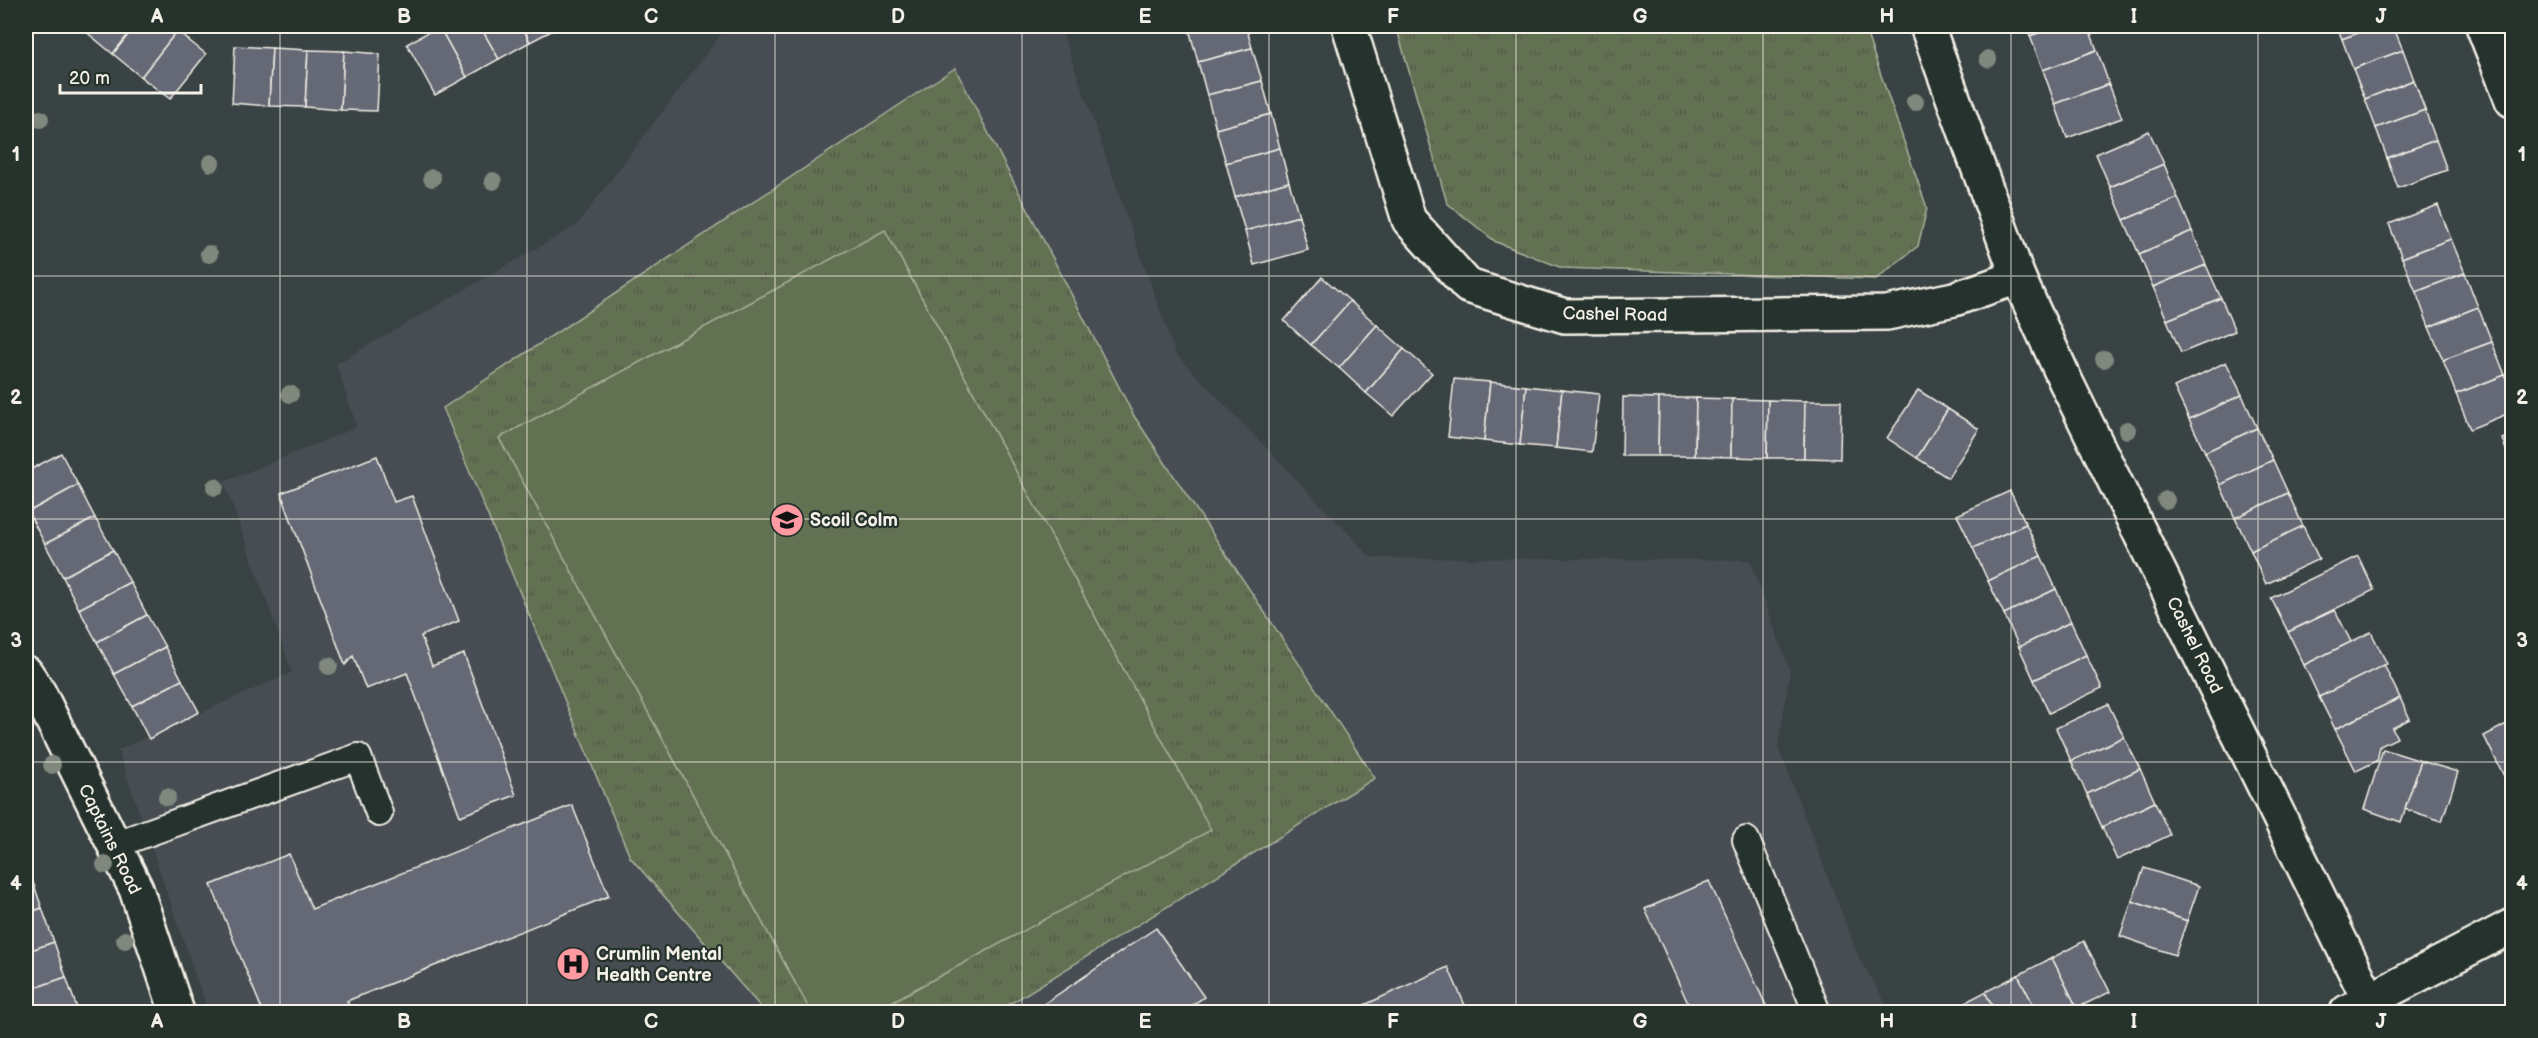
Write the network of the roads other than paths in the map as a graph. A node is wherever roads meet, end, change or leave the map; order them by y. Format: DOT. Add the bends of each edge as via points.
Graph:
graph roads {
  1 [pos="1349,26"];
  2 [pos="1927,26"];
  3 [pos="2483,26"];
  4 [pos="2512,100"];
  5 [pos="2018,277"];
  6 [pos="26,672"];
  7 [pos="379,813"];
  8 [pos="1746,840"];
  9 [pos="114,845"];
  10 [pos="2512,926"];
  11 [pos="2365,1009"];
  12 [pos="177,1012"];
  13 [pos="1817,1012"];
  1 -- 5 [label="street, Cashel Road" via="1409,220 1468,286 1565,316 1887,313 1954,299"];
  2 -- 5 [label="street, Cashel Road"];
  3 -- 4 [label="street"];
  5 -- 11 [label="street, Cashel Road"];
  6 -- 9 [label="street, Captains Road"];
  7 -- 9 [label="lane" via="358,758"];
  8 -- 13 [label="lane"];
  9 -- 12 [label="street, Captains Road" via="136,889"];
  10 -- 11 [label="street"];
}
